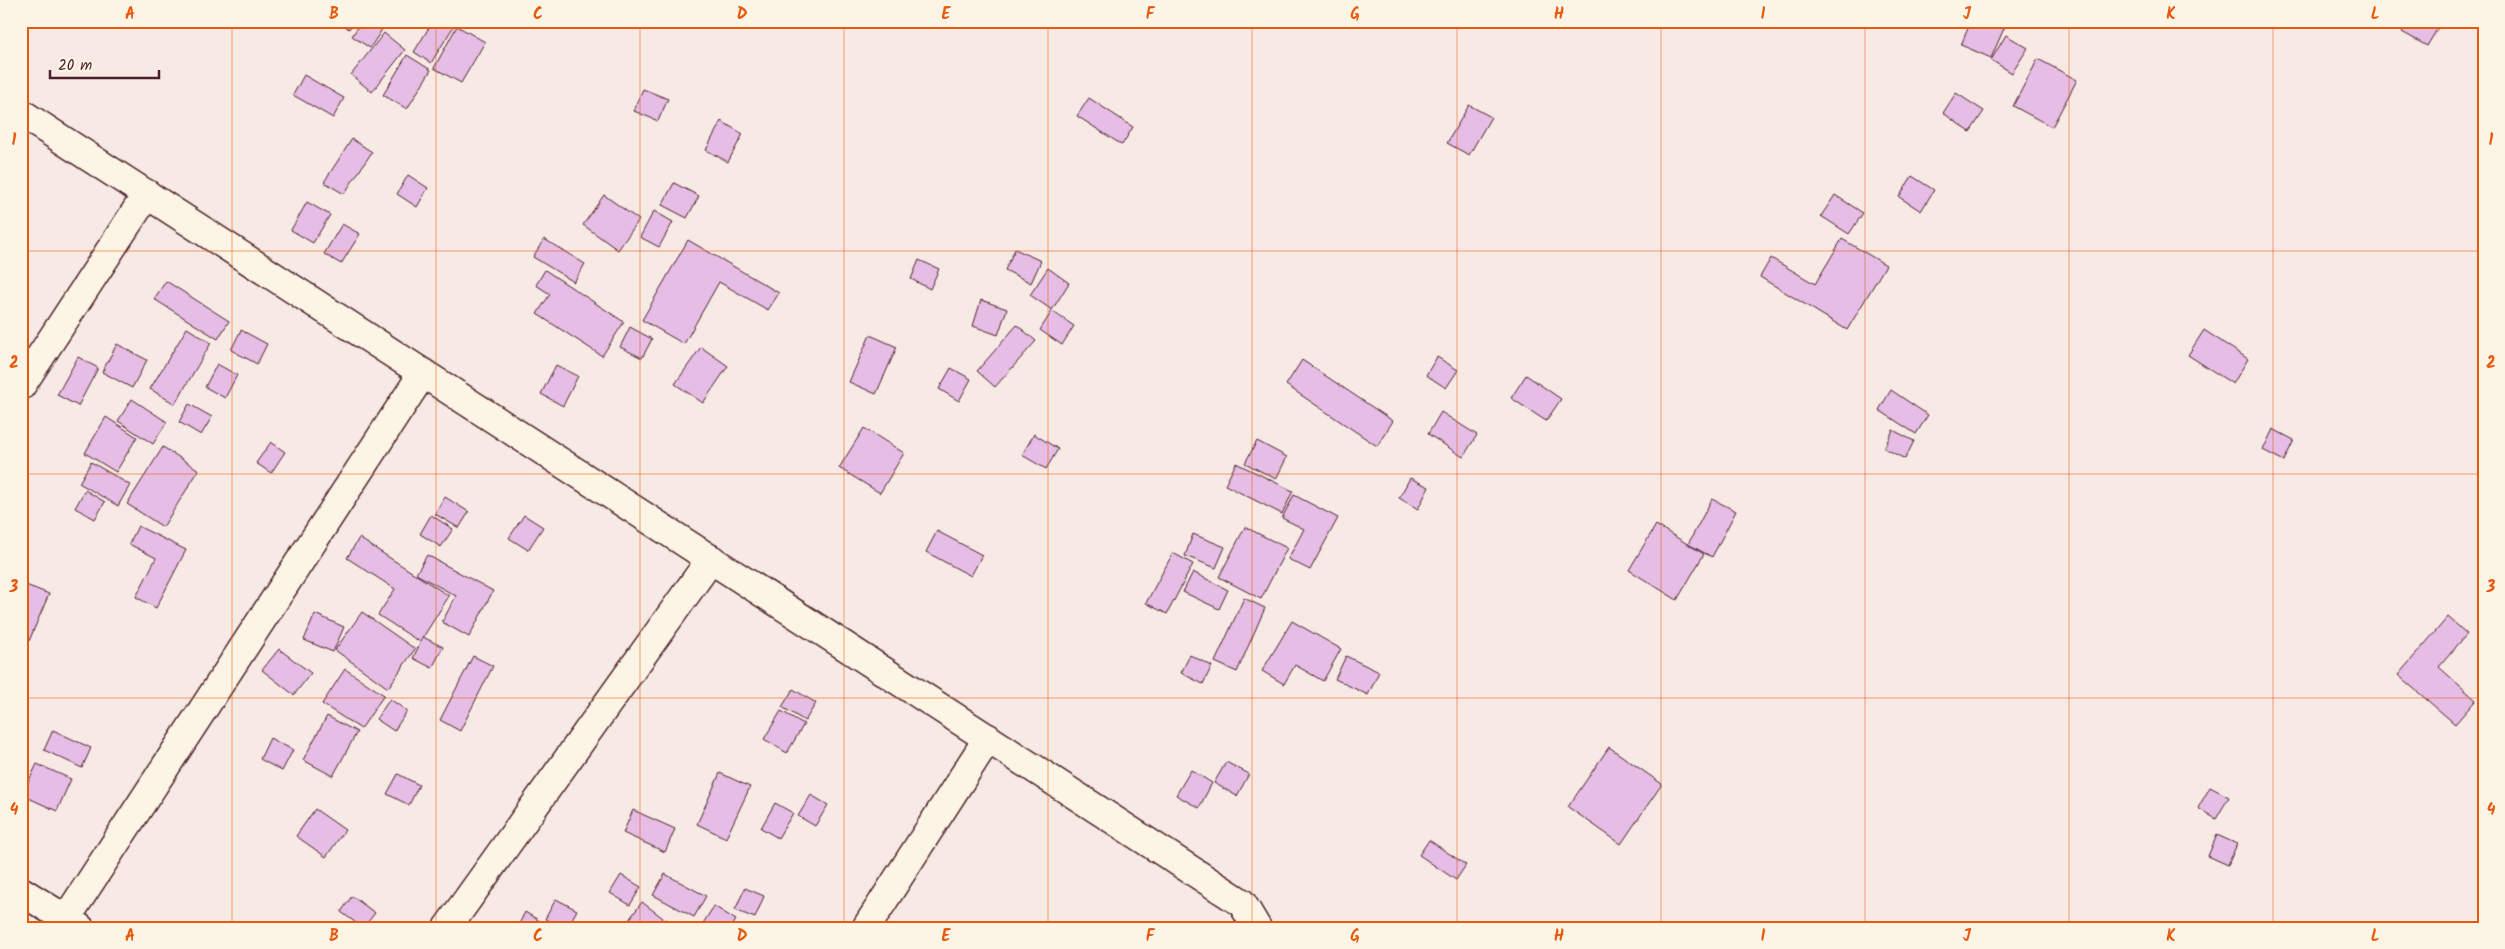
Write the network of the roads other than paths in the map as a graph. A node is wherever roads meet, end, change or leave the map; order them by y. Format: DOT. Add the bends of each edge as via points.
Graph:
graph roads {
  1 [pos="21,113"];
  2 [pos="146,194"];
  3 [pos="423,373"];
  4 [pos="21,386"];
  5 [pos="711,559"];
  6 [pos="988,738"];
  7 [pos="21,891"];
  8 [pos="69,925"];
  9 [pos="447,928"];
  10 [pos="866,928"];
  11 [pos="1257,928"];
  1 -- 2 [label="street"];
  2 -- 3 [label="street"];
  2 -- 4 [label="street"];
  3 -- 5 [label="street"];
  3 -- 8 [label="street"];
  5 -- 6 [label="street"];
  5 -- 9 [label="street"];
  6 -- 10 [label="street"];
  6 -- 11 [label="street" via="1242,904"];
  7 -- 8 [label="street"];
}
